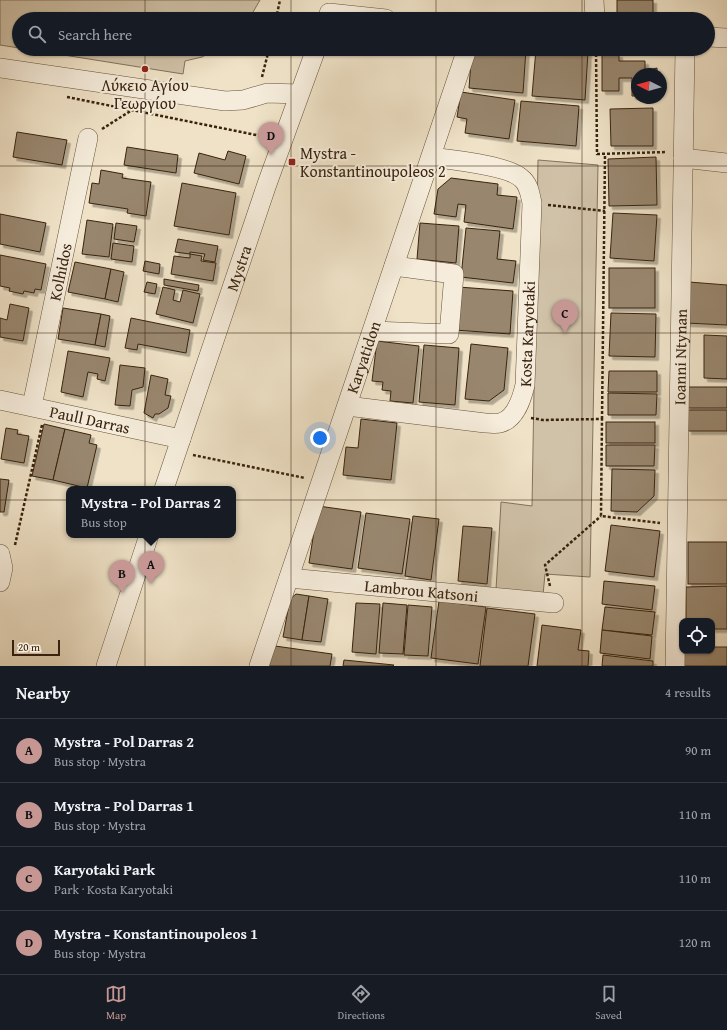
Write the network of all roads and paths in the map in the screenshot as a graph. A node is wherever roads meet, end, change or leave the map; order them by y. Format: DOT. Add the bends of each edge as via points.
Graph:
graph roads {
  1 [pos="280,0"];
  2 [pos="594,0"];
  3 [pos="277,12"];
  4 [pos="595,12"];
  5 [pos="715,37"];
  6 [pos="727,38"];
  7 [pos="266,56"];
  8 [pos="313,56"];
  9 [pos="465,56"];
  10 [pos="596,56"];
  11 [pos="685,56"];
  12 [pos="0,68"];
  13 [pos="299,94"];
  14 [pos="257,95"];
  15 [pos="100,103"];
  16 [pos="132,110"];
  17 [pos="88,138"];
  18 [pos="273,138"];
  19 [pos="605,154"];
  20 [pos="683,155"];
  21 [pos="431,157"];
  22 [pos="727,163"];
  23 [pos="532,203"];
  24 [pos="604,211"];
  25 [pos="394,266"];
  26 [pos="372,331"];
  27 [pos="0,400"];
  28 [pos="347,406"];
  29 [pos="39,408"];
  30 [pos="513,414"];
  31 [pos="602,419"];
  32 [pos="179,445"];
  33 [pos="322,482"];
  34 [pos="165,486"];
  35 [pos="600,516"];
  36 [pos="677,525"];
  37 [pos="148,538"];
  38 [pos="0,554"];
  39 [pos="289,578"];
  40 [pos="0,582"];
  41 [pos="554,603"];
  42 [pos="106,666"];
  43 [pos="260,666"];
  44 [pos="674,666"];
  1 -- 3 [label="path"];
  2 -- 4 [label="street"];
  5 -- 6 [label="street"];
  7 -- 14 [label="path"];
  8 -- 13 [label="street, Mystra"];
  9 -- 21 [label="street, Karyatidon"];
  10 -- 19 [label="path" via="597,154"];
  11 -- 20 [label="street, Ioanni Ntynan"];
  12 -- 14 [label="street" via="225,101 243,100"];
  13 -- 14 [label="street"];
  13 -- 32 [label="street, Mystra"];
  15 -- 16 [label="path"];
  16 -- 17 [label="path"];
  16 -- 18 [label="path"];
  17 -- 29 [label="street, Kolhidos"];
  19 -- 20 [label="path"];
  19 -- 24 [label="path"];
  20 -- 22 [label="street"];
  20 -- 36 [label="street, Ioanni Ntynan"];
  21 -- 23 [label="street, Kosta Karyotaki" via="510,170 522,178 530,189"];
  21 -- 25 [label="street, Karyatidon"];
  23 -- 24 [label="path"];
  23 -- 30 [label="street, Kosta Karyotaki" via="525,385 522,400"];
  24 -- 31 [label="path"];
  25 -- 26 [label="street, Karyatidon"];
  25 -- 26 [label="street" via="454,274 449,334"];
  26 -- 28 [label="street, Karyatidon"];
  27 -- 29 [label="street, Paull Darras"];
  28 -- 30 [label="street" via="485,423 502,422"];
  28 -- 33 [label="street, Karyatidon"];
  29 -- 32 [label="street, Paull Darras"];
  29 -- 38 [label="path" via="16,544"];
  30 -- 31 [label="path" via="543,420"];
  31 -- 35 [label="path"];
  32 -- 33 [label="path"];
  32 -- 34 [label="street, Mystra"];
  33 -- 39 [label="street, Karyatidon"];
  35 -- 36 [label="path"];
  35 -- 41 [label="path" via="545,565"];
  36 -- 44 [label="street, Ioanni Ntynan"];
  37 -- 42 [label="street"];
  38 -- 40 [label="street" via="3,568"];
  39 -- 41 [label="street, Lambrou Katsoni"];
  39 -- 43 [label="street, Karyatidon"];
}
